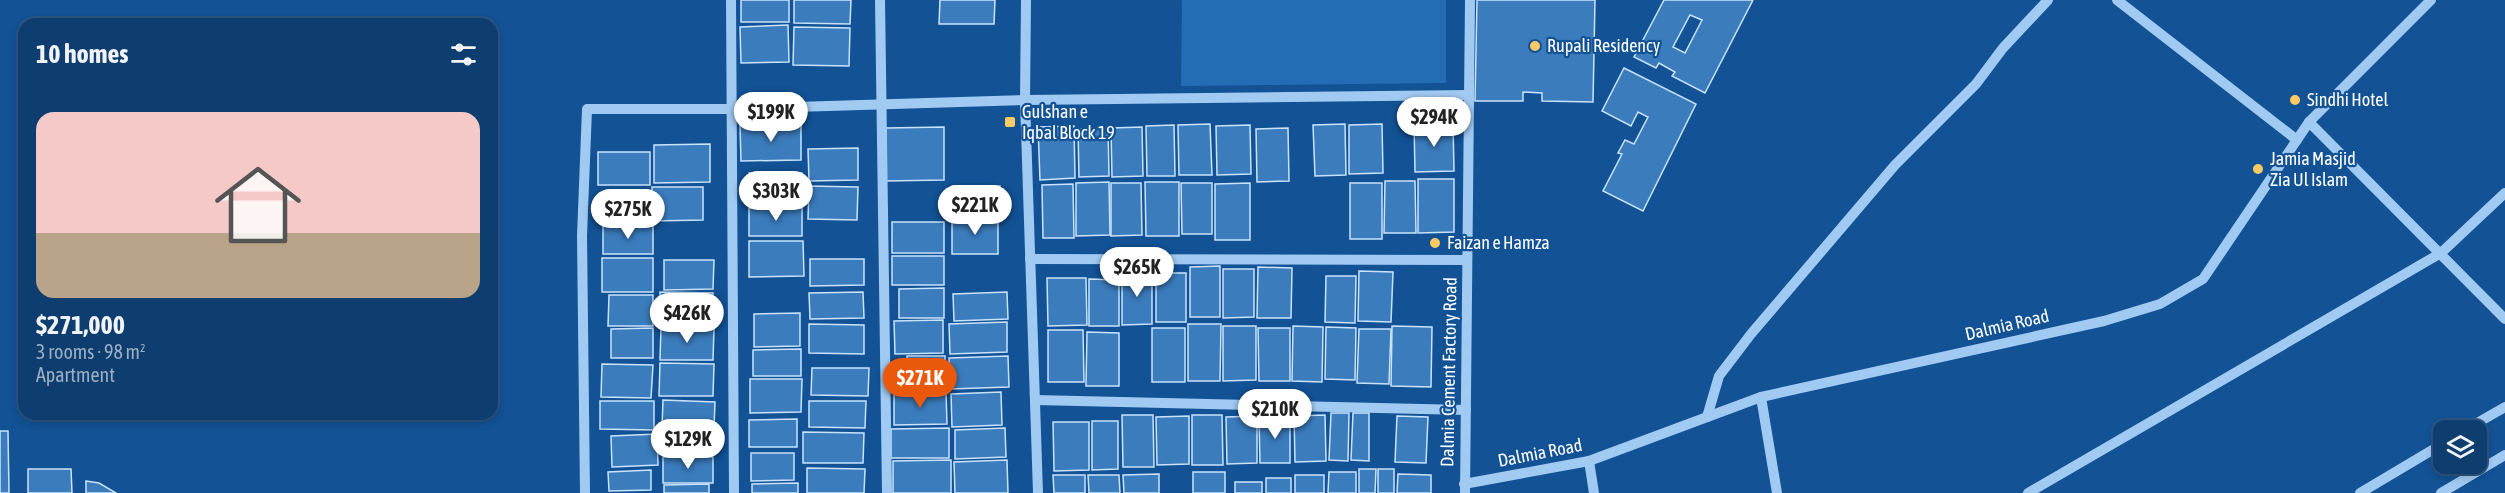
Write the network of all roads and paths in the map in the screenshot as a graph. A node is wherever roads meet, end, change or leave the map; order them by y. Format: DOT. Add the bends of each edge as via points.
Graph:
graph roads {
  1 [pos="731,0"];
  2 [pos="880,0"];
  3 [pos="1026,0"];
  4 [pos="1470,0"];
  5 [pos="2048,0"];
  6 [pos="2117,0"];
  7 [pos="2431,0"];
  8 [pos="1469,95"];
  9 [pos="1025,100"];
  10 [pos="882,105"];
  11 [pos="732,109"];
  12 [pos="2309,122"];
  13 [pos="2297,141"];
  14 [pos="2505,194"];
  15 [pos="2441,253"];
  16 [pos="1030,259"];
  17 [pos="1467,260"];
  18 [pos="2505,319"];
  19 [pos="1761,397"];
  20 [pos="1035,400"];
  21 [pos="2505,406"];
  22 [pos="1466,410"];
  23 [pos="1707,417"];
  24 [pos="2482,420"];
  25 [pos="2433,450"];
  26 [pos="2505,455"];
  27 [pos="1589,461"];
  28 [pos="1465,488"];
  29 [pos="585,493"];
  30 [pos="734,493"];
  31 [pos="887,493"];
  32 [pos="1038,493"];
  33 [pos="1594,493"];
  34 [pos="1777,493"];
  35 [pos="2028,493"];
  36 [pos="2360,493"];
  37 [pos="2441,493"];
  1 -- 11 [label="street"];
  2 -- 10 [label="street"];
  3 -- 9 [label="street"];
  4 -- 8 [label="street, Dalmia Cement Factory Road"];
  5 -- 23 [label="street" via="1976,84 1895,165 1751,333 1719,376"];
  6 -- 13 [label="street"];
  7 -- 12 [label="street, Dalmia Road"];
  8 -- 9 [label="street"];
  8 -- 17 [label="street, Dalmia Cement Factory Road"];
  9 -- 10 [label="street"];
  9 -- 16 [label="street"];
  10 -- 11 [label="street"];
  10 -- 31 [label="street"];
  11 -- 29 [label="street" via="587,109 582,236"];
  11 -- 30 [label="street"];
  12 -- 13 [label="street, Dalmia Road"];
  12 -- 15 [label="street"];
  13 -- 19 [label="street, Dalmia Road" via="2203,279 2160,304 2104,321"];
  14 -- 15 [label="street"];
  15 -- 18 [label="street"];
  15 -- 35 [label="street"];
  16 -- 17 [label="street"];
  16 -- 20 [label="street"];
  17 -- 22 [label="street, Dalmia Cement Factory Road"];
  19 -- 23 [label="street, Dalmia Road"];
  19 -- 34 [label="street"];
  20 -- 22 [label="street"];
  20 -- 32 [label="street"];
  21 -- 24 [label="street"];
  22 -- 28 [label="street, Dalmia Cement Factory Road"];
  23 -- 27 [label="street, Dalmia Road"];
  25 -- 36 [label="street"];
  26 -- 37 [label="street"];
  27 -- 28 [label="street, Dalmia Road"];
  27 -- 33 [label="street"];
}
